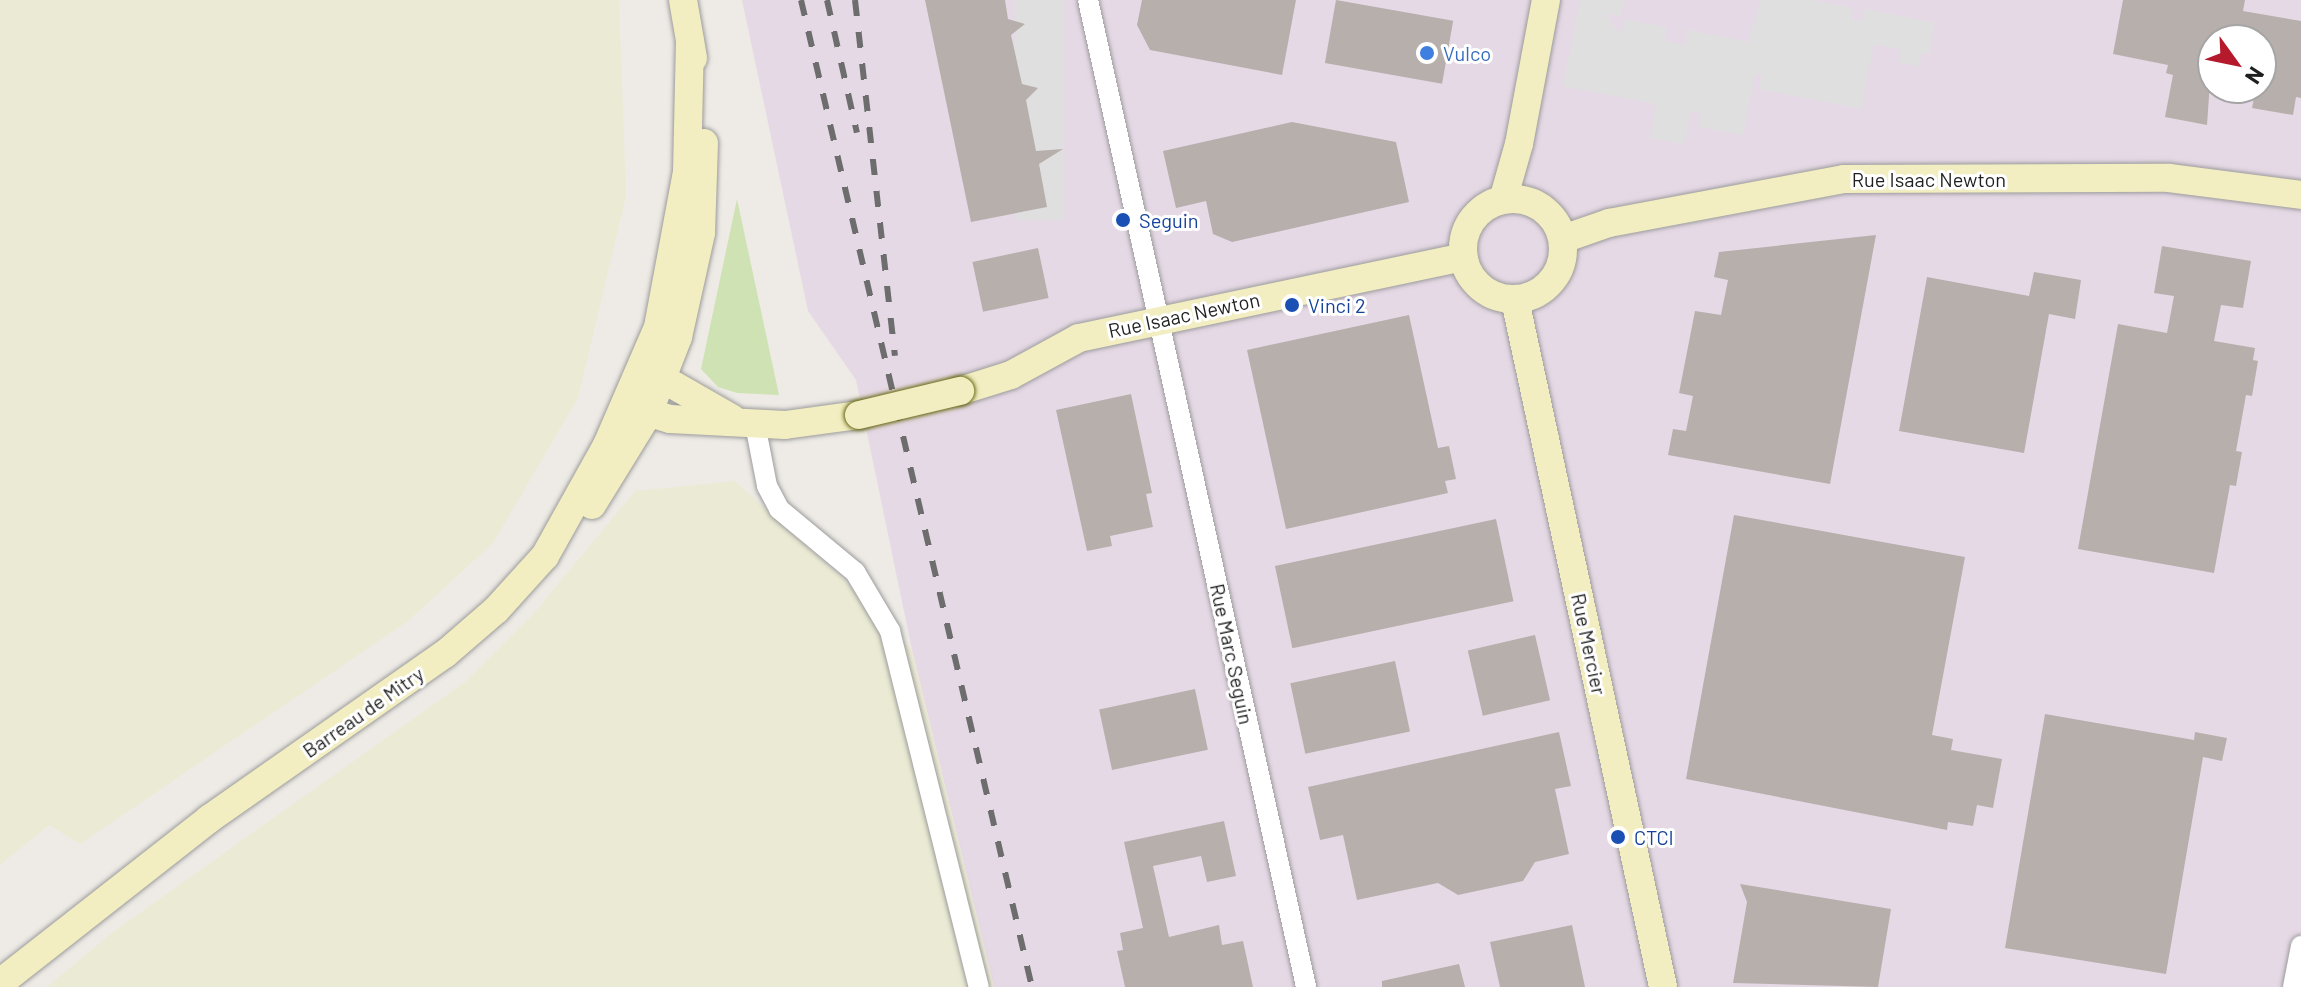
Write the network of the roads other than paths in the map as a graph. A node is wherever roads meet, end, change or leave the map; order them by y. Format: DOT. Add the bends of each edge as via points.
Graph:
graph roads {
  1 [pos="683,0"];
  2 [pos="1088,0"];
  3 [pos="1546,0"];
  4 [pos="2301,195"];
  5 [pos="1503,200"];
  6 [pos="1563,239"];
  7 [pos="1464,257"];
  8 [pos="1515,300"];
  9 [pos="1159,321"];
  10 [pos="653,374"];
  11 [pos="637,409"];
  12 [pos="747,423"];
  13 [pos="2301,946"];
  14 [pos="0,983"];
  15 [pos="979,987"];
  16 [pos="1306,987"];
  17 [pos="1663,987"];
  18 [pos="2293,987"];
  1 -- 10 [label="street, Barreau de Mitry" via="690,41 687,172"];
  2 -- 9 [label="street, Rue Marc Seguin"];
  3 -- 5 [label="street"];
  4 -- 6 [label="street, Rue Isaac Newton" via="2169,178 1844,179 1609,223"];
  5 -- 6 [label="street" via="1534,203 1547,212"];
  5 -- 7 [label="street" via="1474,218 1465,233"];
  6 -- 8 [label="street" via="1558,273 1539,292"];
  7 -- 8 [label="street" via="1473,281 1485,291"];
  7 -- 9 [label="street, Rue Isaac Newton"];
  8 -- 17 [label="street, Rue Mercier"];
  9 -- 12 [label="street, Rue Isaac Newton, bridge" via="1079,338 1011,375 960,391 859,415"];
  9 -- 16 [label="street, Rue Marc Seguin"];
  10 -- 11 [label="street, Barreau de Mitry"];
  10 -- 12 [label="street"];
  11 -- 12 [label="street, Rue Isaac Newton"];
  11 -- 14 [label="street, Barreau de Mitry" via="545,556 496,610 445,654 209,819"];
  12 -- 15 [label="street" via="779,509 855,572 890,631"];
  13 -- 18 [label="street"];
}
